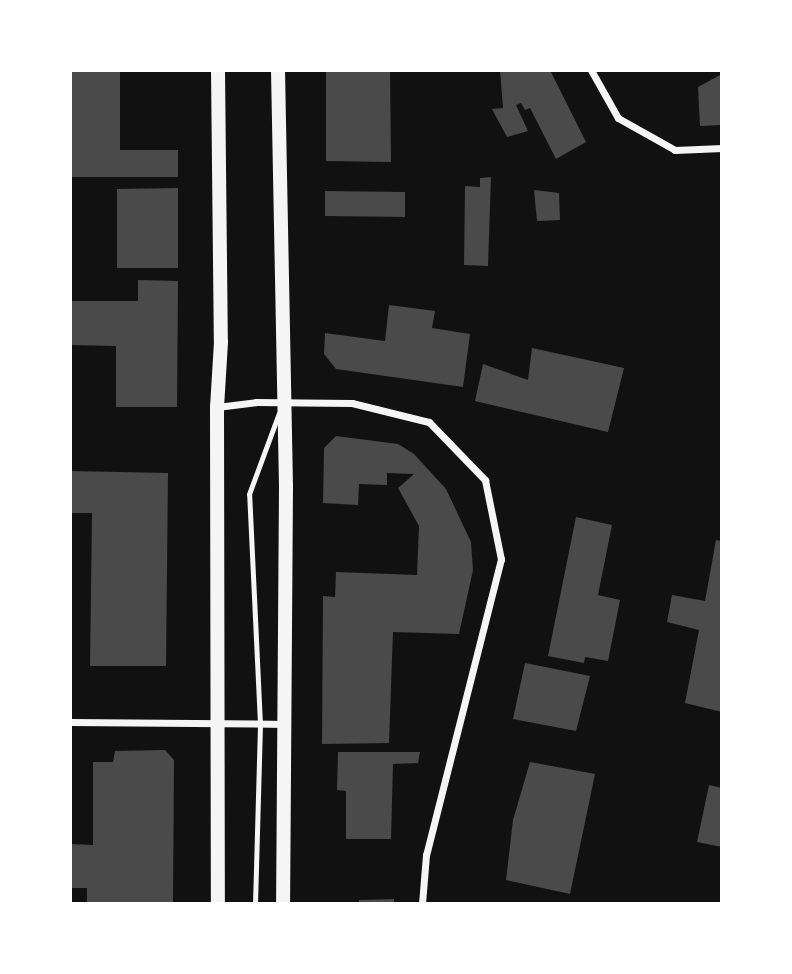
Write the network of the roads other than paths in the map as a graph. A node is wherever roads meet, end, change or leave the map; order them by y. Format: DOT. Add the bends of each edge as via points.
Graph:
graph roads {
  1 [pos="218,70"];
  2 [pos="278,70"];
  3 [pos="591,70"];
  4 [pos="722,148"];
  5 [pos="283,403"];
  6 [pos="217,407"];
  7 [pos="70,722"];
  8 [pos="218,724"];
  9 [pos="260,724"];
  10 [pos="286,724"];
  11 [pos="218,904"];
  12 [pos="255,904"];
  13 [pos="283,904"];
  14 [pos="422,904"];
  1 -- 6 [label="main road" via="221,342"];
  2 -- 5 [label="main road"];
  3 -- 4 [label="street" via="618,118 675,150"];
  5 -- 6 [label="street"];
  5 -- 9 [label="lane" via="248,494"];
  5 -- 10 [label="main road"];
  5 -- 14 [label="street" via="352,403 429,422 485,480 501,559 426,855"];
  6 -- 8 [label="main road"];
  7 -- 8 [label="street"];
  8 -- 9 [label="street"];
  8 -- 11 [label="main road"];
  9 -- 10 [label="street"];
  9 -- 12 [label="lane"];
  10 -- 13 [label="main road"];
}
